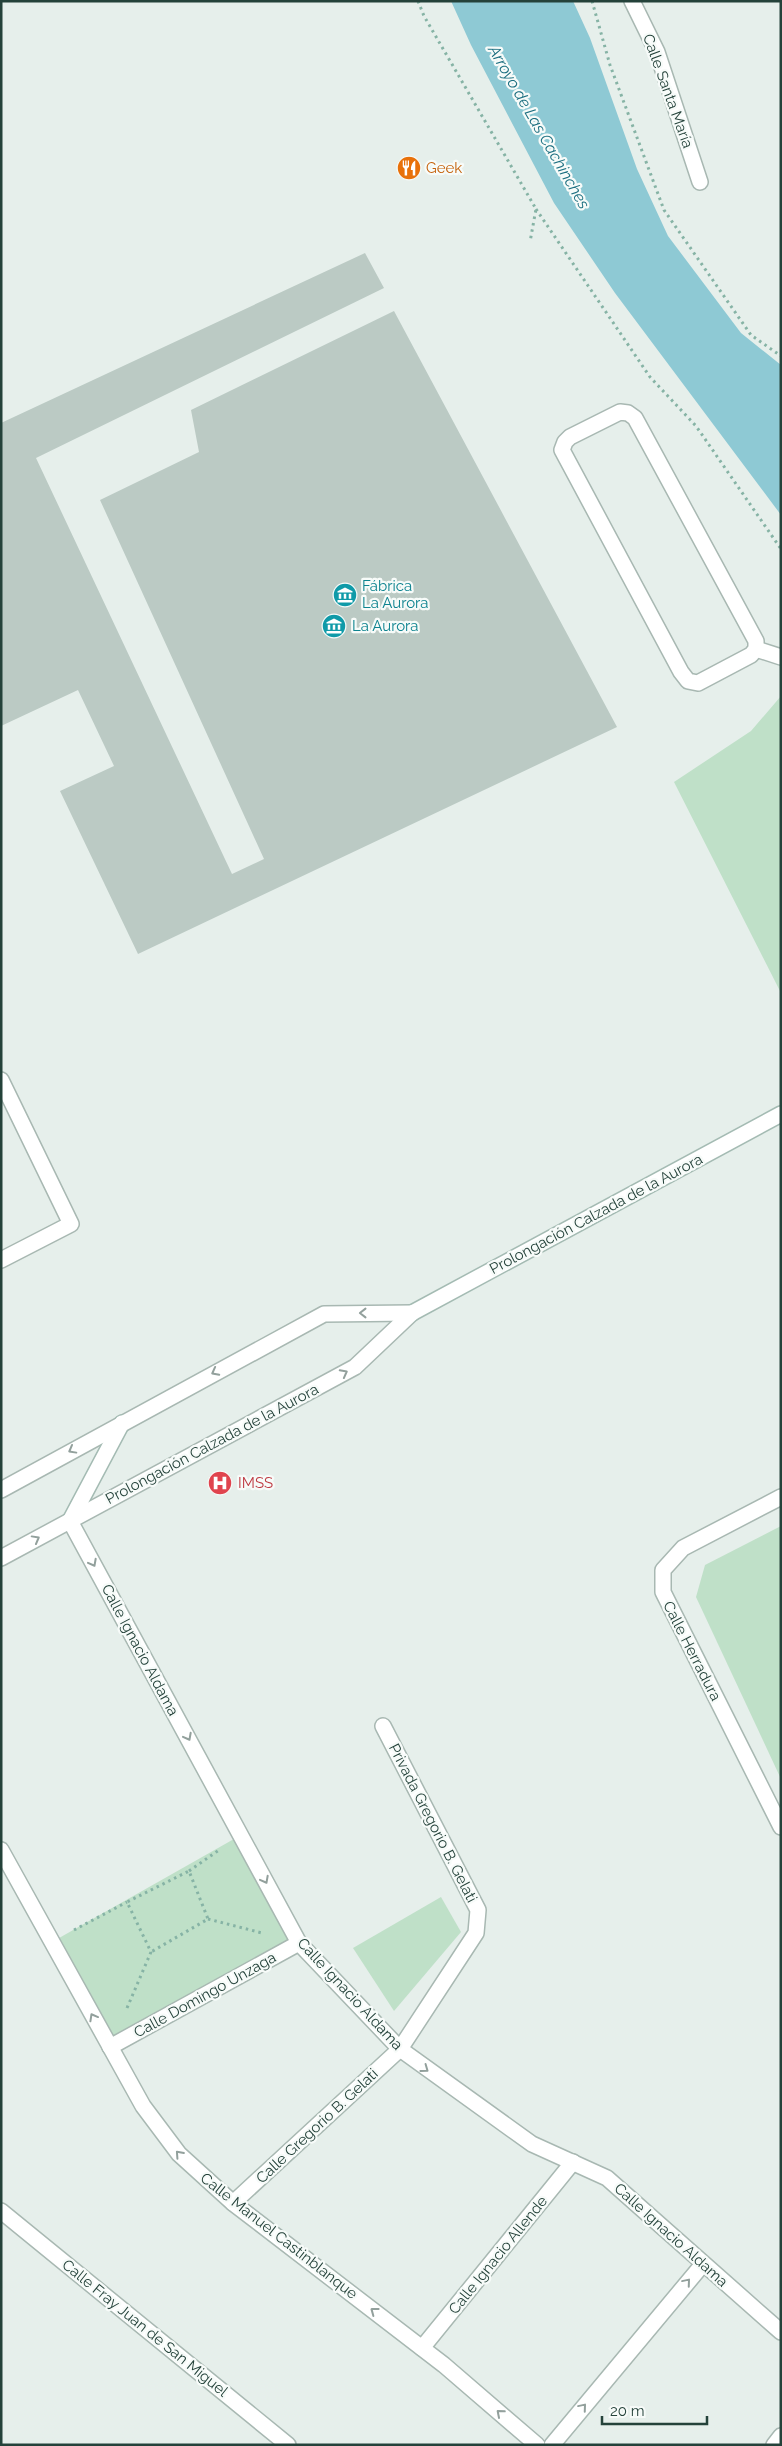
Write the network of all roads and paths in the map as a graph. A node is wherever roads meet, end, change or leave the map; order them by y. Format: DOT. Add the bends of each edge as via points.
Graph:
graph roads {
  1 [pos="418,1"];
  2 [pos="592,1"];
  3 [pos="632,1"];
  4 [pos="700,182"];
  5 [pos="536,209"];
  6 [pos="530,242"];
  7 [pos="781,356"];
  8 [pos="781,550"];
  9 [pos="756,650"];
  10 [pos="781,657"];
  11 [pos="1,1080"];
  12 [pos="781,1114"];
  13 [pos="1,1260"];
  14 [pos="412,1313"];
  15 [pos="122,1423"];
  16 [pos="1,1490"];
  17 [pos="781,1497"];
  18 [pos="70,1520"];
  19 [pos="1,1558"];
  20 [pos="383,1726"];
  21 [pos="781,1827"];
  22 [pos="241,1835"];
  23 [pos="1,1850"];
  24 [pos="189,1871"];
  25 [pos="126,1902"];
  26 [pos="208,1919"];
  27 [pos="52,1942"];
  28 [pos="299,1943"];
  29 [pos="151,1952"];
  30 [pos="110,2047"];
  31 [pos="400,2050"];
  32 [pos="573,2162"];
  33 [pos="233,2203"];
  34 [pos="1,2211"];
  35 [pos="703,2264"];
  36 [pos="781,2332"];
  37 [pos="422,2348"];
  38 [pos="781,2436"];
  39 [pos="288,2445"];
  40 [pos="537,2445"];
  41 [pos="552,2445"];
  42 [pos="774,2445"];
  1 -- 5 [label="path"];
  2 -- 7 [label="path" via="610,65 664,210 751,335"];
  3 -- 4 [label="street, Calle Santa María" via="656,52"];
  5 -- 6 [label="path"];
  5 -- 8 [label="path" via="650,377 696,426"];
  9 -- 9 [label="street" via="698,682 688,681 562,450 570,437 620,412 635,418 756,641"];
  9 -- 10 [label="street"];
  11 -- 13 [label="street" via="71,1224"];
  12 -- 14 [label="street, Prolongación Calzada de la Aurora"];
  14 -- 15 [label="street, Prolongación Calzada de la Aurora, one-way" via="324,1314"];
  18 -- 14 [label="street, Prolongación Calzada de la Aurora, one-way" via="355,1367"];
  15 -- 16 [label="street, Prolongación Calzada de la Aurora, one-way"];
  15 -- 18 [label="street"];
  17 -- 21 [label="street, Calle Herradura" via="683,1548 663,1570 663,1592"];
  19 -- 18 [label="street, Prolongación Calzada de la Aurora, one-way"];
  18 -- 22 [label="street, Calle Ignacio Aldama, one-way"];
  20 -- 31 [label="street, Privada Gregorio B. Gelati" via="478,1910 476,1933"];
  22 -- 24 [label="path"];
  22 -- 28 [label="street, Calle Ignacio Aldama, one-way"];
  23 -- 27 [label="street, Calle Manuel Castinblanque"];
  24 -- 25 [label="path"];
  24 -- 26 [label="path"];
  25 -- 27 [label="path"];
  25 -- 29 [label="path"];
  26 -- 28 [label="path"];
  26 -- 29 [label="path"];
  30 -- 27 [label="street, Calle Manuel Castinblanque, one-way"];
  28 -- 30 [label="street, Calle Domingo Unzaga"];
  28 -- 31 [label="street, Calle Ignacio Aldama"];
  29 -- 30 [label="path"];
  33 -- 30 [label="street, Calle Manuel Castinblanque, one-way" via="179,2154 143,2106"];
  31 -- 32 [label="street, Calle Ignacio Aldama, one-way" via="532,2144"];
  31 -- 33 [label="street, Calle Gregorio B. Gelati"];
  32 -- 35 [label="street, Calle Ignacio Aldama" via="607,2178"];
  32 -- 37 [label="street, Calle Ignacio Allende"];
  37 -- 33 [label="street, Calle Manuel Castinblanque, one-way"];
  34 -- 39 [label="street, Calle Fray Juan de San Miguel"];
  35 -- 36 [label="street, Calle Ignacio Aldama"];
  41 -- 35 [label="street, one-way"];
  40 -- 37 [label="street, Calle Manuel Castinblanque, one-way"];
  38 -- 42 [label="street"];
}
